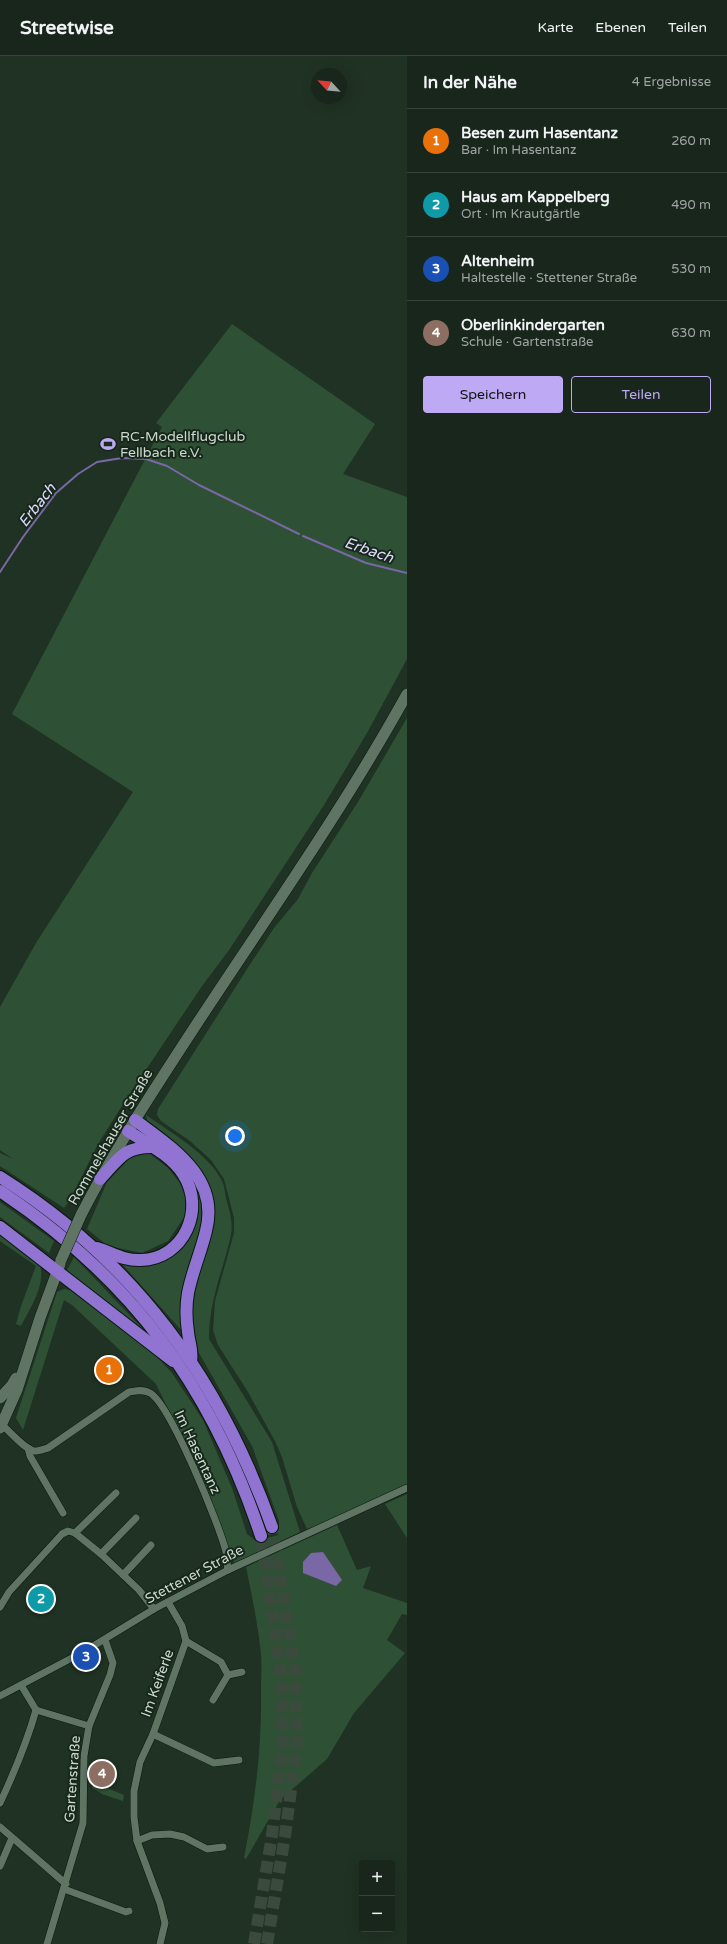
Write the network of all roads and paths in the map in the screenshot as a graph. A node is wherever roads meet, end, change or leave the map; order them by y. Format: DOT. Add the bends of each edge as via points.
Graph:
graph roads {
  1 [pos="407,694"];
  2 [pos="135,1120"];
  3 [pos="128,1131"];
  4 [pos="152,1147"];
  5 [pos="0,1177"];
  6 [pos="100,1179"];
  7 [pos="0,1191"];
  8 [pos="0,1227"];
  9 [pos="89,1245"];
  10 [pos="56,1272"];
  11 [pos="33,1339"];
  12 [pos="186,1363"];
  13 [pos="0,1398"];
  14 [pos="1,1425"];
  15 [pos="28,1448"];
  16 [pos="407,1488"];
  17 [pos="116,1493"];
  18 [pos="63,1513"];
  19 [pos="136,1518"];
  20 [pos="272,1527"];
  21 [pos="75,1533"];
  22 [pos="261,1536"];
  23 [pos="151,1546"];
  24 [pos="101,1554"];
  25 [pos="228,1570"];
  26 [pos="123,1575"];
  27 [pos="168,1602"];
  28 [pos="0,1607"];
  29 [pos="154,1609"];
  30 [pos="105,1640"];
  31 [pos="186,1641"];
  32 [pos="242,1672"];
  33 [pos="228,1675"];
  34 [pos="21,1685"];
  35 [pos="0,1696"];
  36 [pos="213,1700"];
  37 [pos="36,1710"];
  38 [pos="89,1726"];
  39 [pos="153,1734"];
  40 [pos="239,1760"];
  41 [pos="0,1803"];
  42 [pos="0,1827"];
  43 [pos="12,1838"];
  44 [pos="137,1841"];
  45 [pos="223,1847"];
  46 [pos="0,1866"];
  47 [pos="65,1887"];
  48 [pos="129,1911"];
  49 [pos="47,1944"];
  50 [pos="160,1944"];
  1 -- 2 [label="main road, Rommelshauser Straße" via="336,814"];
  2 -- 3 [label="main road, Rommelshauser Straße"];
  2 -- 12 [label="highway" via="188,1163 199,1178 206,1196 209,1214 206,1230 188,1292 186,1313 192,1351"];
  3 -- 4 [label="highway"];
  3 -- 6 [label="main road, Rommelshauser Straße"];
  4 -- 6 [label="highway" via="132,1149"];
  4 -- 9 [label="highway" via="183,1173 189,1185 193,1212 182,1238 165,1253 142,1260 125,1259"];
  5 -- 9 [label="highway" via="48,1211"];
  6 -- 10 [label="main road, Rommelshauser Straße, bridge"];
  7 -- 12 [label="highway" via="45,1222 101,1271"];
  8 -- 10 [label="highway"];
  9 -- 12 [label="highway" via="142,1298"];
  10 -- 11 [label="main road, Rommelshauser Straße"];
  10 -- 12 [label="highway" via="166,1357"];
  11 -- 13 [label="main road" via="12,1385"];
  11 -- 14 [label="main road, Rommelshauser Straße" via="17,1390"];
  12 -- 20 [label="highway" via="224,1416 241,1448"];
  12 -- 22 [label="highway" via="230,1454"];
  14 -- 15 [label="street"];
  15 -- 18 [label="street" via="30,1456"];
  15 -- 25 [label="street, Im Hasentanz" via="34,1451 48,1448 129,1392 140,1390 150,1393 162,1406 175,1428 196,1475 226,1552"];
  16 -- 25 [label="street, Stettener Straße"];
  17 -- 21 [label="street"];
  19 -- 24 [label="street"];
  21 -- 24 [label="street"];
  21 -- 28 [label="street" via="68,1531 62,1534 9,1592"];
  23 -- 26 [label="street"];
  24 -- 26 [label="street"];
  25 -- 27 [label="street, Stettener Straße"];
  26 -- 29 [label="street"];
  27 -- 29 [label="street, Stettener Straße"];
  27 -- 31 [label="street, Im Keiferle" via="182,1626"];
  29 -- 30 [label="street, Stettener Straße"];
  30 -- 34 [label="street, Stettener Straße"];
  30 -- 38 [label="street, Gartenstraße" via="113,1663"];
  31 -- 33 [label="street, Im Keiferle" via="221,1662"];
  31 -- 39 [label="street, Im Keiferle"];
  32 -- 33 [label="street"];
  33 -- 36 [label="street"];
  34 -- 35 [label="street, Stettener Straße"];
  34 -- 37 [label="street"];
  37 -- 38 [label="street"];
  37 -- 41 [label="street"];
  38 -- 47 [label="street, Gartenstraße" via="84,1756 83,1824"];
  39 -- 40 [label="street, Im Keiferle" via="214,1764"];
  39 -- 44 [label="street, Im Keiferle" via="140,1762 134,1791"];
  42 -- 43 [label="street"];
  43 -- 46 [label="street"];
  43 -- 47 [label="street"];
  44 -- 45 [label="street" via="152,1835 170,1834 184,1837 207,1849"];
  44 -- 50 [label="street, Im Keiferle" via="160,1902 165,1924"];
  47 -- 48 [label="street"];
  47 -- 49 [label="street, Gartenstraße"];
}
